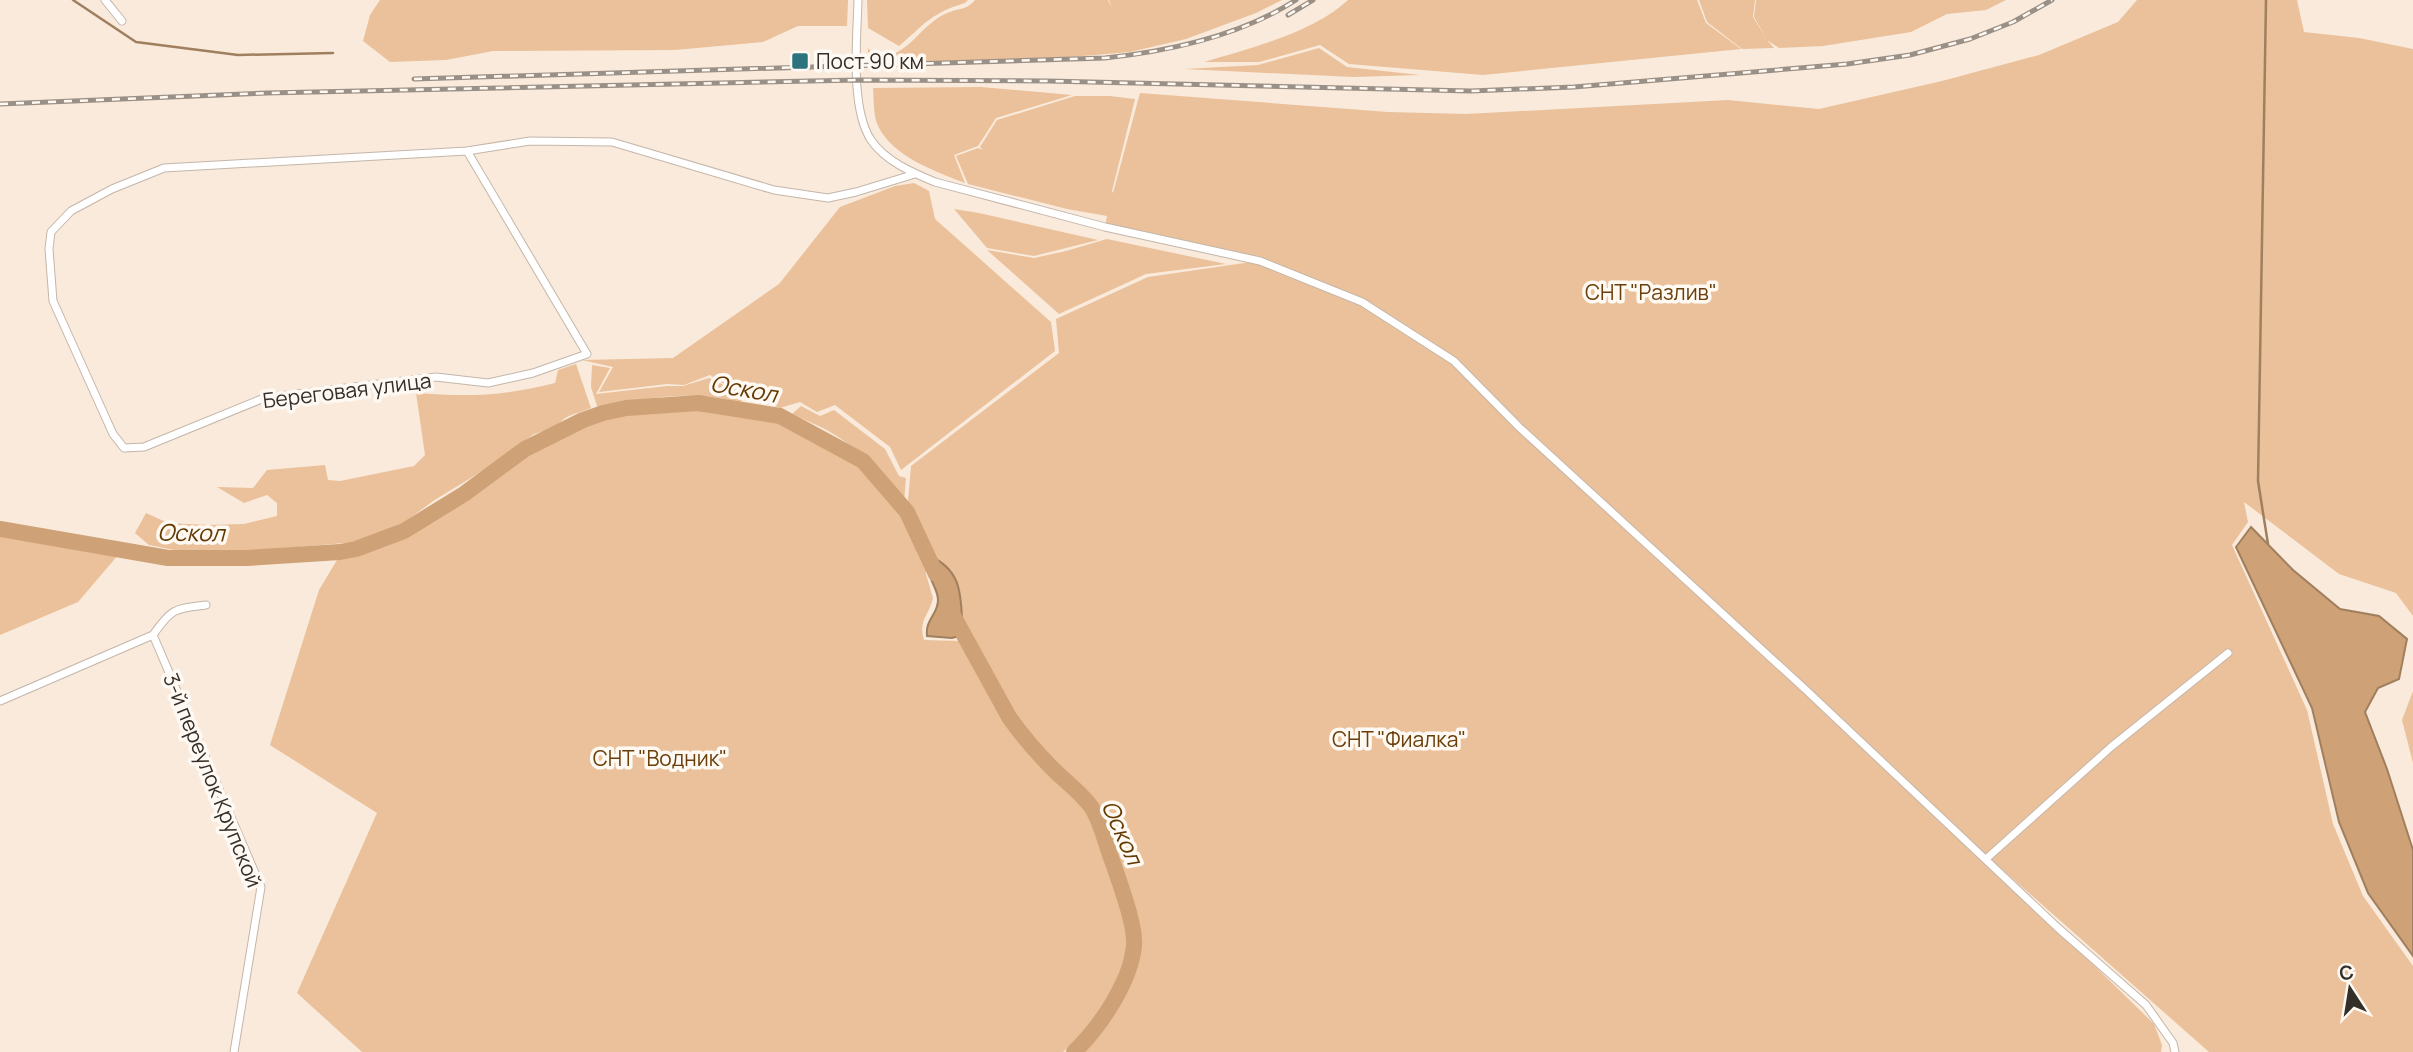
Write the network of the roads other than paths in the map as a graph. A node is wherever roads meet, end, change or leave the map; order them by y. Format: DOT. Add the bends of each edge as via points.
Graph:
graph roads {
  1 [pos="105,0"];
  2 [pos="858,0"];
  3 [pos="122,21"];
  4 [pos="467,151"];
  5 [pos="915,174"];
  6 [pos="206,605"];
  7 [pos="153,635"];
  8 [pos="2228,653"];
  9 [pos="0,701"];
  10 [pos="1986,859"];
  11 [pos="234,1052"];
  12 [pos="2175,1052"];
  1 -- 3 [label="street"];
  2 -- 5 [label="street" via="858,108 872,141"];
  4 -- 4 [label="street, Береговая улица" via="587,354 488,383 436,377 264,398 144,447 124,448 113,434 53,301 51,232 71,211 164,168"];
  4 -- 5 [label="street, Береговая улица" via="530,141 612,142 775,190 828,198"];
  5 -- 10 [label="street" via="1105,227 1260,261 1362,302 1399,325 1454,361"];
  6 -- 7 [label="street" via="176,609"];
  7 -- 9 [label="street"];
  7 -- 11 [label="street, 3-й переулок Крупской" via="261,887"];
  8 -- 10 [label="street" via="2112,747"];
  10 -- 12 [label="street" via="2146,1005 2174,1043"];
}
